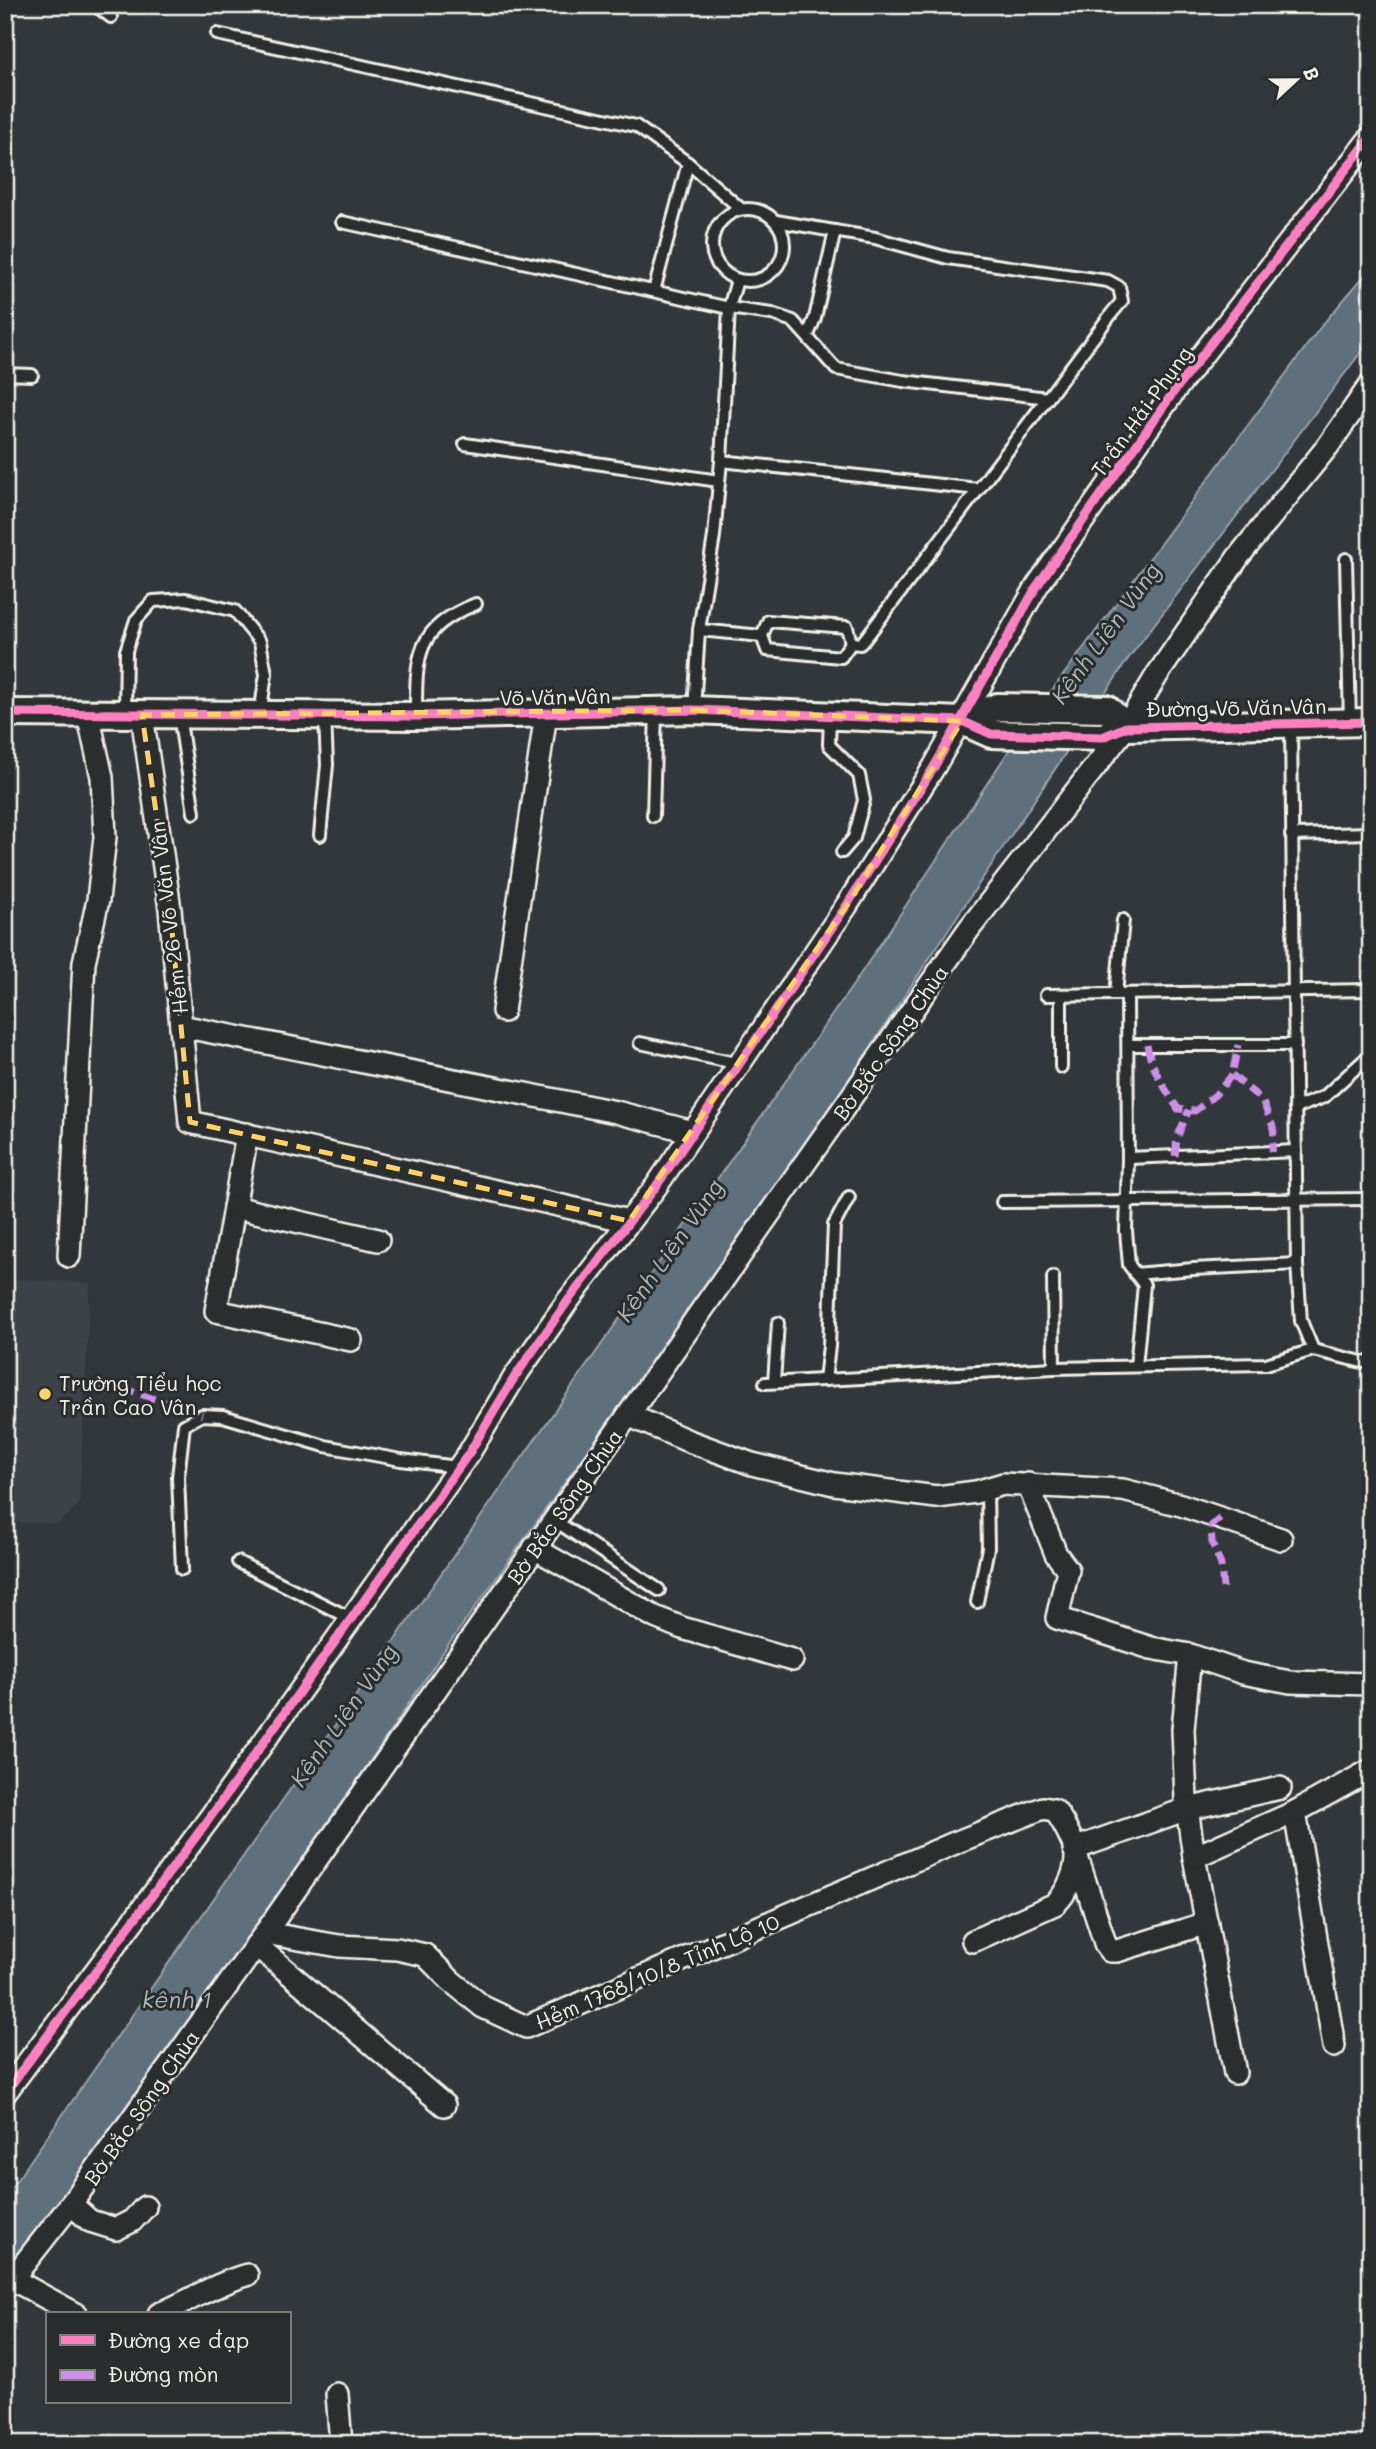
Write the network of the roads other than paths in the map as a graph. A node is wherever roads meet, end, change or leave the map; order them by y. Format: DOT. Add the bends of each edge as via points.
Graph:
graph roads {
  1 [pos="95,5"];
  2 [pos="111,17"];
  3 [pos="216,34"];
  4 [pos="1371,137"];
  5 [pos="688,163"];
  6 [pos="741,209"];
  7 [pos="776,221"];
  8 [pos="342,222"];
  9 [pos="835,231"];
  10 [pos="737,280"];
  11 [pos="654,291"];
  12 [pos="729,308"];
  13 [pos="808,335"];
  14 [pos="5,374"];
  15 [pos="32,375"];
  16 [pos="1371,384"];
  17 [pos="1048,398"];
  18 [pos="465,444"];
  19 [pos="721,461"];
  20 [pos="719,481"];
  21 [pos="978,489"];
  22 [pos="1346,559"];
  23 [pos="476,604"];
  24 [pos="699,630"];
  25 [pos="762,636"];
  26 [pos="851,643"];
  27 [pos="694,710"];
  28 [pos="656,711"];
  29 [pos="5,713"];
  30 [pos="546,713"];
  31 [pos="88,714"];
  32 [pos="133,714"];
  33 [pos="179,715"];
  34 [pos="260,715"];
  35 [pos="324,716"];
  36 [pos="416,716"];
  37 [pos="830,717"];
  38 [pos="961,720"];
  39 [pos="1361,722"];
  40 [pos="1112,724"];
  41 [pos="1291,725"];
  42 [pos="194,813"];
  43 [pos="653,816"];
  44 [pos="1371,833"];
  45 [pos="320,835"];
  46 [pos="1292,835"];
  47 [pos="842,852"];
  48 [pos="1123,920"];
  49 [pos="1371,990"];
  50 [pos="1294,992"];
  51 [pos="1121,994"];
  52 [pos="1046,995"];
  53 [pos="1061,995"];
  54 [pos="503,1011"];
  55 [pos="181,1026"];
  56 [pos="640,1043"];
  57 [pos="1128,1045"];
  58 [pos="1295,1045"];
  59 [pos="1371,1054"];
  60 [pos="740,1064"];
  61 [pos="1061,1067"];
  62 [pos="1295,1108"];
  63 [pos="693,1132"];
  64 [pos="247,1133"];
  65 [pos="1296,1151"];
  66 [pos="1128,1158"];
  67 [pos="849,1196"];
  68 [pos="1371,1199"];
  69 [pos="1128,1200"];
  70 [pos="1297,1200"];
  71 [pos="1002,1202"];
  72 [pos="234,1207"];
  73 [pos="629,1221"];
  74 [pos="378,1240"];
  75 [pos="69,1256"];
  76 [pos="1297,1264"];
  77 [pos="1135,1275"];
  78 [pos="1053,1277"];
  79 [pos="778,1323"];
  80 [pos="351,1340"];
  81 [pos="1313,1350"];
  82 [pos="1371,1362"];
  83 [pos="1136,1366"];
  84 [pos="1054,1368"];
  85 [pos="825,1380"];
  86 [pos="628,1415"];
  87 [pos="458,1467"];
  88 [pos="1028,1484"];
  89 [pos="988,1488"];
  90 [pos="554,1520"];
  91 [pos="1281,1539"];
  92 [pos="534,1548"];
  93 [pos="238,1562"];
  94 [pos="182,1569"];
  95 [pos="659,1590"];
  96 [pos="977,1602"];
  97 [pos="352,1619"];
  98 [pos="1190,1655"];
  99 [pos="793,1660"];
  100 [pos="1371,1684"];
  101 [pos="1371,1770"];
  102 [pos="1280,1788"];
  103 [pos="1187,1809"];
  104 [pos="1295,1812"];
  105 [pos="1075,1852"];
  106 [pos="1194,1857"];
  107 [pos="1207,1923"];
  108 [pos="260,1939"];
  109 [pos="973,1941"];
  110 [pos="1334,2046"];
  111 [pos="1235,2073"];
  112 [pos="5,2093"];
  113 [pos="444,2105"];
  114 [pos="71,2204"];
  115 [pos="145,2207"];
  116 [pos="247,2275"];
  117 [pos="9,2284"];
  118 [pos="72,2312"];
  119 [pos="164,2312"];
  120 [pos="337,2395"];
  121 [pos="341,2444"];
  1 -- 2 [label="lane"];
  3 -- 5 [label="lane" via="636,126"];
  4 -- 38 [label="street, Trần Hải Phụng" via="1175,390 1037,586"];
  5 -- 6 [label="lane"];
  5 -- 11 [label="lane"];
  6 -- 7 [label="lane" via="760,211"];
  6 -- 10 [label="lane" via="724,218 714,233 713,252 721,270"];
  7 -- 9 [label="lane"];
  7 -- 10 [label="lane" via="784,239 783,257 764,277"];
  8 -- 11 [label="lane"];
  9 -- 13 [label="lane"];
  9 -- 17 [label="lane" via="948,258 1108,281 1119,287 1122,301"];
  10 -- 12 [label="lane"];
  11 -- 12 [label="lane"];
  12 -- 13 [label="lane" via="793,321"];
  12 -- 19 [label="lane"];
  13 -- 17 [label="lane" via="836,369"];
  14 -- 15 [label="lane"];
  16 -- 40 [label="street, Bờ Bắc Sông Chùa" via="1328,446 1239,556 1157,675"];
  17 -- 21 [label="lane"];
  18 -- 20 [label="lane"];
  19 -- 20 [label="lane"];
  19 -- 21 [label="lane"];
  20 -- 24 [label="lane"];
  21 -- 26 [label="lane" via="866,639"];
  22 -- 39 [label="lane"];
  23 -- 36 [label="lane" via="449,615 421,649"];
  24 -- 25 [label="lane"];
  24 -- 27 [label="lane"];
  25 -- 26 [label="lane" via="767,650 841,657"];
  25 -- 26 [label="lane" via="768,621 847,627"];
  27 -- 28 [label="street, Võ Văn Vân"];
  27 -- 37 [label="street, Võ Văn Vân"];
  28 -- 30 [label="street, Võ Văn Vân"];
  28 -- 43 [label="lane"];
  29 -- 31 [label="street, Võ Văn Vân"];
  30 -- 36 [label="street, Võ Văn Vân"];
  30 -- 54 [label="street"];
  31 -- 32 [label="street, Võ Văn Vân"];
  31 -- 75 [label="street" via="102,777 104,837 98,900 84,962"];
  32 -- 33 [label="street, Võ Văn Vân"];
  32 -- 34 [label="lane" via="126,651 136,620 153,601 186,599 235,611 260,642 266,674"];
  32 -- 55 [label="street, Hẻm 26 Võ Văn Vân" via="170,909"];
  33 -- 34 [label="street, Võ Văn Vân"];
  33 -- 42 [label="lane"];
  34 -- 35 [label="street, Võ Văn Vân"];
  35 -- 36 [label="street, Võ Văn Vân"];
  35 -- 45 [label="lane" via="327,765"];
  37 -- 38 [label="street, Võ Văn Vân"];
  37 -- 47 [label="lane" via="829,745 859,775 864,800 854,838"];
  38 -- 40 [label="street" via="996,707"];
  38 -- 40 [label="street, Võ Văn Vân" via="990,734"];
  38 -- 60 [label="street, Trần Hải Phụng" via="847,905"];
  39 -- 41 [label="street, Đường Võ Văn Vân"];
  40 -- 41 [label="street, Đường Võ Văn Vân"];
  40 -- 86 [label="street, Bờ Bắc Sông Chùa"];
  41 -- 46 [label="lane"];
  44 -- 46 [label="lane"];
  46 -- 50 [label="lane"];
  48 -- 51 [label="lane"];
  49 -- 50 [label="lane"];
  50 -- 51 [label="lane"];
  50 -- 58 [label="lane"];
  51 -- 53 [label="lane"];
  51 -- 57 [label="lane"];
  52 -- 53 [label="lane"];
  53 -- 61 [label="lane"];
  55 -- 63 [label="street" via="616,1112"];
  55 -- 64 [label="street, Hẻm 26 Võ Văn Vân" via="190,1122"];
  56 -- 60 [label="lane"];
  57 -- 58 [label="lane"];
  57 -- 66 [label="lane"];
  58 -- 62 [label="lane"];
  59 -- 62 [label="lane" via="1324,1097"];
  60 -- 63 [label="street, Trần Hải Phụng"];
  62 -- 65 [label="lane"];
  63 -- 73 [label="street, Trần Hải Phụng"];
  64 -- 72 [label="street"];
  64 -- 73 [label="street"];
  65 -- 66 [label="lane"];
  65 -- 70 [label="lane"];
  66 -- 69 [label="lane"];
  67 -- 85 [label="lane" via="834,1225"];
  68 -- 70 [label="lane"];
  69 -- 70 [label="lane"];
  69 -- 71 [label="lane"];
  69 -- 77 [label="lane" via="1129,1265"];
  70 -- 76 [label="lane"];
  72 -- 74 [label="street"];
  72 -- 80 [label="street" via="216,1311"];
  73 -- 87 [label="street, Trần Hải Phụng" via="509,1385"];
  76 -- 77 [label="lane"];
  76 -- 81 [label="lane" via="1301,1321"];
  77 -- 83 [label="lane" via="1144,1285"];
  78 -- 84 [label="lane"];
  79 -- 85 [label="lane" via="769,1383"];
  81 -- 82 [label="lane"];
  81 -- 83 [label="lane" via="1266,1364"];
  83 -- 84 [label="lane"];
  84 -- 85 [label="lane"];
  86 -- 89 [label="street" via="752,1464 834,1484 937,1497"];
  86 -- 90 [label="street, Bờ Bắc Sông Chùa"];
  87 -- 94 [label="lane" via="325,1446 223,1416 202,1415 184,1424 178,1477"];
  87 -- 97 [label="street, Trần Hải Phụng"];
  88 -- 89 [label="street"];
  88 -- 91 [label="street" via="1123,1490"];
  88 -- 98 [label="street" via="1056,1554 1068,1570 1057,1618"];
  89 -- 96 [label="lane" via="988,1548"];
  90 -- 92 [label="street, Bờ Bắc Sông Chùa"];
  90 -- 95 [label="lane"];
  92 -- 99 [label="street" via="655,1617"];
  92 -- 108 [label="street, Bờ Bắc Sông Chùa"];
  93 -- 97 [label="lane"];
  97 -- 112 [label="street, Trần Hải Phụng"];
  98 -- 100 [label="street" via="1243,1673 1290,1682"];
  98 -- 103 [label="street" via="1183,1729"];
  101 -- 104 [label="street"];
  102 -- 103 [label="street"];
  103 -- 105 [label="street"];
  103 -- 106 [label="street"];
  104 -- 106 [label="street"];
  104 -- 110 [label="street"];
  105 -- 107 [label="street" via="1110,1951"];
  105 -- 108 [label="street, Hẻm 1768/10/8 Tỉnh Lộ 10" via="1060,1816 1043,1808 526,2027 483,2007 425,1955"];
  105 -- 109 [label="street" via="1069,1886 1055,1904"];
  106 -- 107 [label="street"];
  107 -- 111 [label="street"];
  108 -- 113 [label="street"];
  108 -- 114 [label="street, Bờ Bắc Sông Chùa"];
  114 -- 115 [label="street" via="90,2221 116,2229"];
  114 -- 117 [label="street, Bờ Bắc Sông Chùa"];
  116 -- 119 [label="street" via="217,2284"];
  117 -- 118 [label="street"];
  120 -- 121 [label="street"];
}
